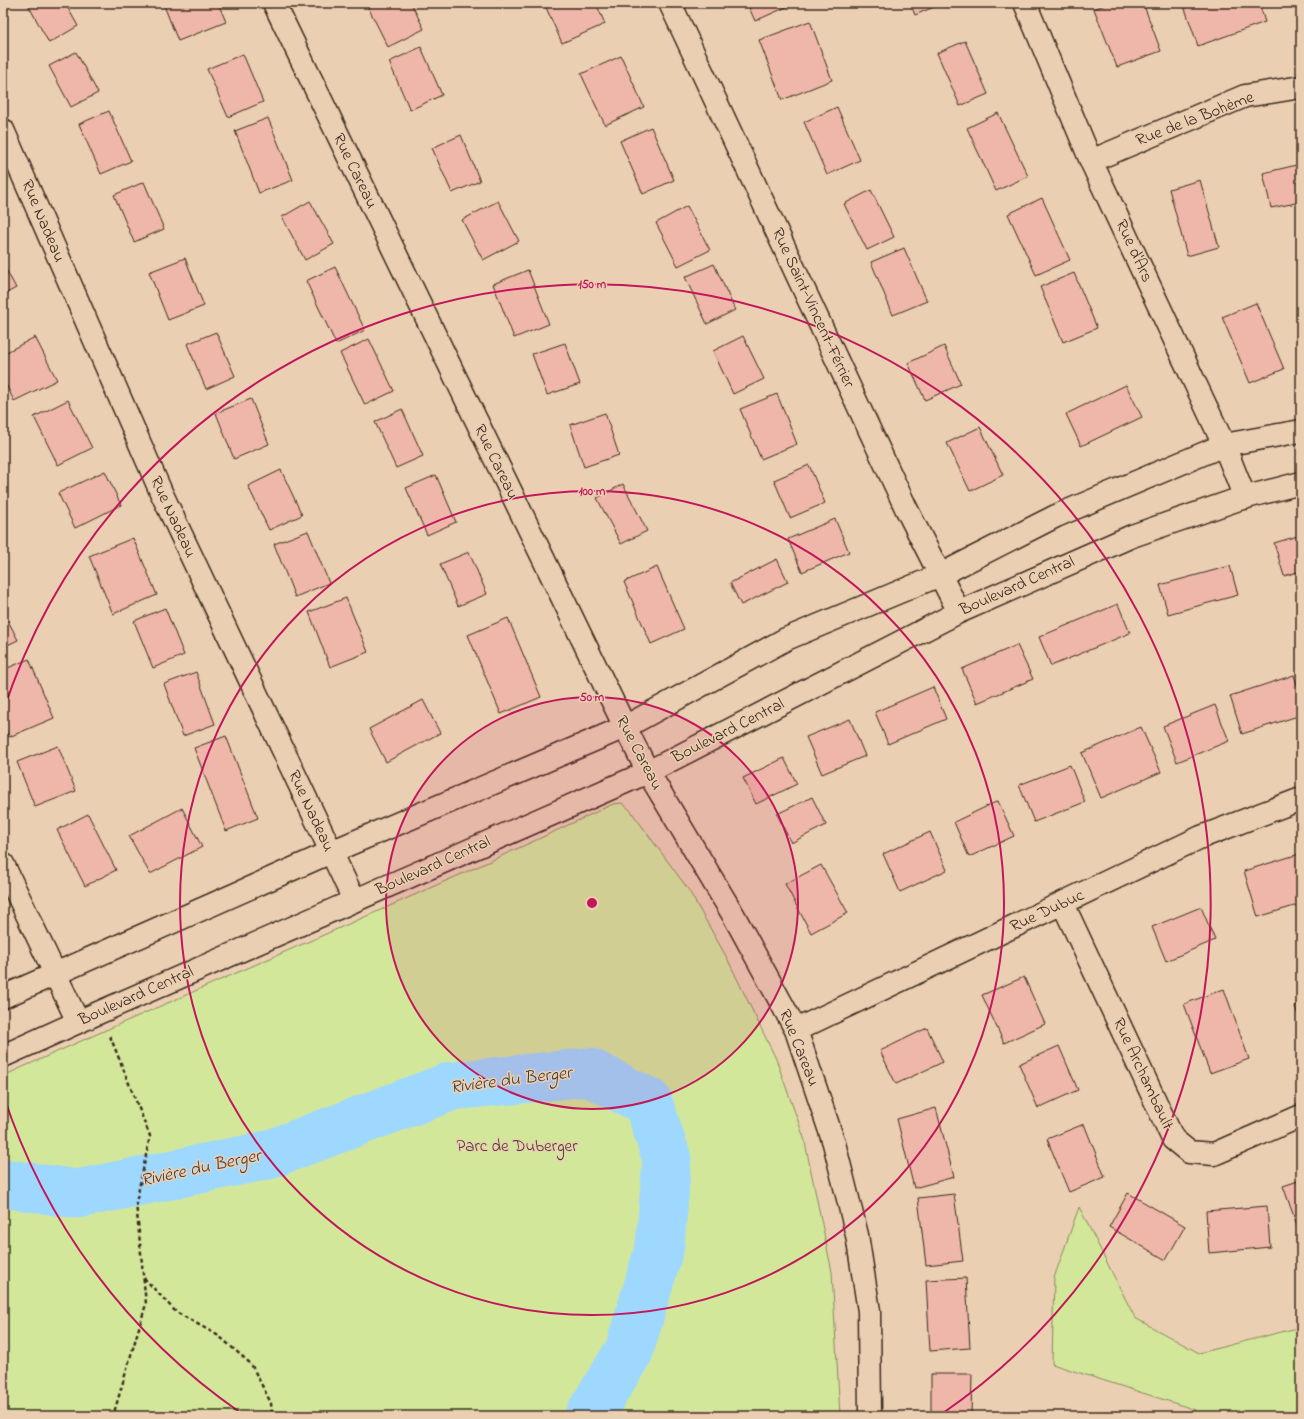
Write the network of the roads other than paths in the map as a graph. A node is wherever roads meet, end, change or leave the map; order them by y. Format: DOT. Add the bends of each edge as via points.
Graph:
graph roads {
  1 [pos="274,3"];
  2 [pos="670,3"];
  3 [pos="1025,3"];
  4 [pos="1301,87"];
  5 [pos="3,130"];
  6 [pos="1091,161"];
  7 [pos="1301,431"];
  8 [pos="1224,444"];
  9 [pos="1301,484"];
  10 [pos="1245,498"];
  11 [pos="940,575"];
  12 [pos="959,612"];
  13 [pos="625,727"];
  14 [pos="648,772"];
  15 [pos="1301,799"];
  16 [pos="331,852"];
  17 [pos="3,864"];
  18 [pos="354,900"];
  19 [pos="1063,904"];
  20 [pos="55,974"];
  21 [pos="3,997"];
  22 [pos="78,1022"];
  23 [pos="796,1030"];
  24 [pos="3,1056"];
  25 [pos="1301,1116"];
  26 [pos="870,1416"];
  1 -- 13 [label="street, Rue Careau"];
  2 -- 11 [label="street, Rue Saint-Vincent-Férrier" via="899,493"];
  3 -- 6 [label="street, Rue d'Ars"];
  4 -- 6 [label="street, Rue de la Bohème" via="1245,96"];
  5 -- 16 [label="street, Rue Nadeau" via="161,492"];
  6 -- 8 [label="street, Rue d'Ars"];
  7 -- 8 [label="street"];
  8 -- 10 [label="street, Rue d'Ars"];
  8 -- 11 [label="street" via="1056,516"];
  9 -- 10 [label="street, Boulevard Central"];
  10 -- 12 [label="street, Boulevard Central" via="1132,536"];
  11 -- 12 [label="street, Rue Saint-Vincent-Férrier"];
  11 -- 13 [label="street" via="786,639"];
  12 -- 14 [label="street, Boulevard Central"];
  13 -- 14 [label="street, Rue Careau"];
  13 -- 16 [label="street"];
  14 -- 18 [label="street, Boulevard Central"];
  14 -- 23 [label="street, Rue Careau" via="734,916"];
  15 -- 19 [label="street, Rue Dubuc" via="1201,837"];
  16 -- 18 [label="street, Rue Nadeau"];
  16 -- 20 [label="street"];
  17 -- 20 [label="street"];
  18 -- 22 [label="street, Boulevard Central"];
  19 -- 23 [label="street, Rue Dubuc"];
  19 -- 25 [label="street, Rue Archambault" via="1173,1139 1189,1152 1214,1154"];
  20 -- 21 [label="street"];
  20 -- 22 [label="street"];
  22 -- 24 [label="street, Boulevard Central"];
  23 -- 26 [label="street, Rue Careau" via="834,1143 857,1235 869,1311"];
}
